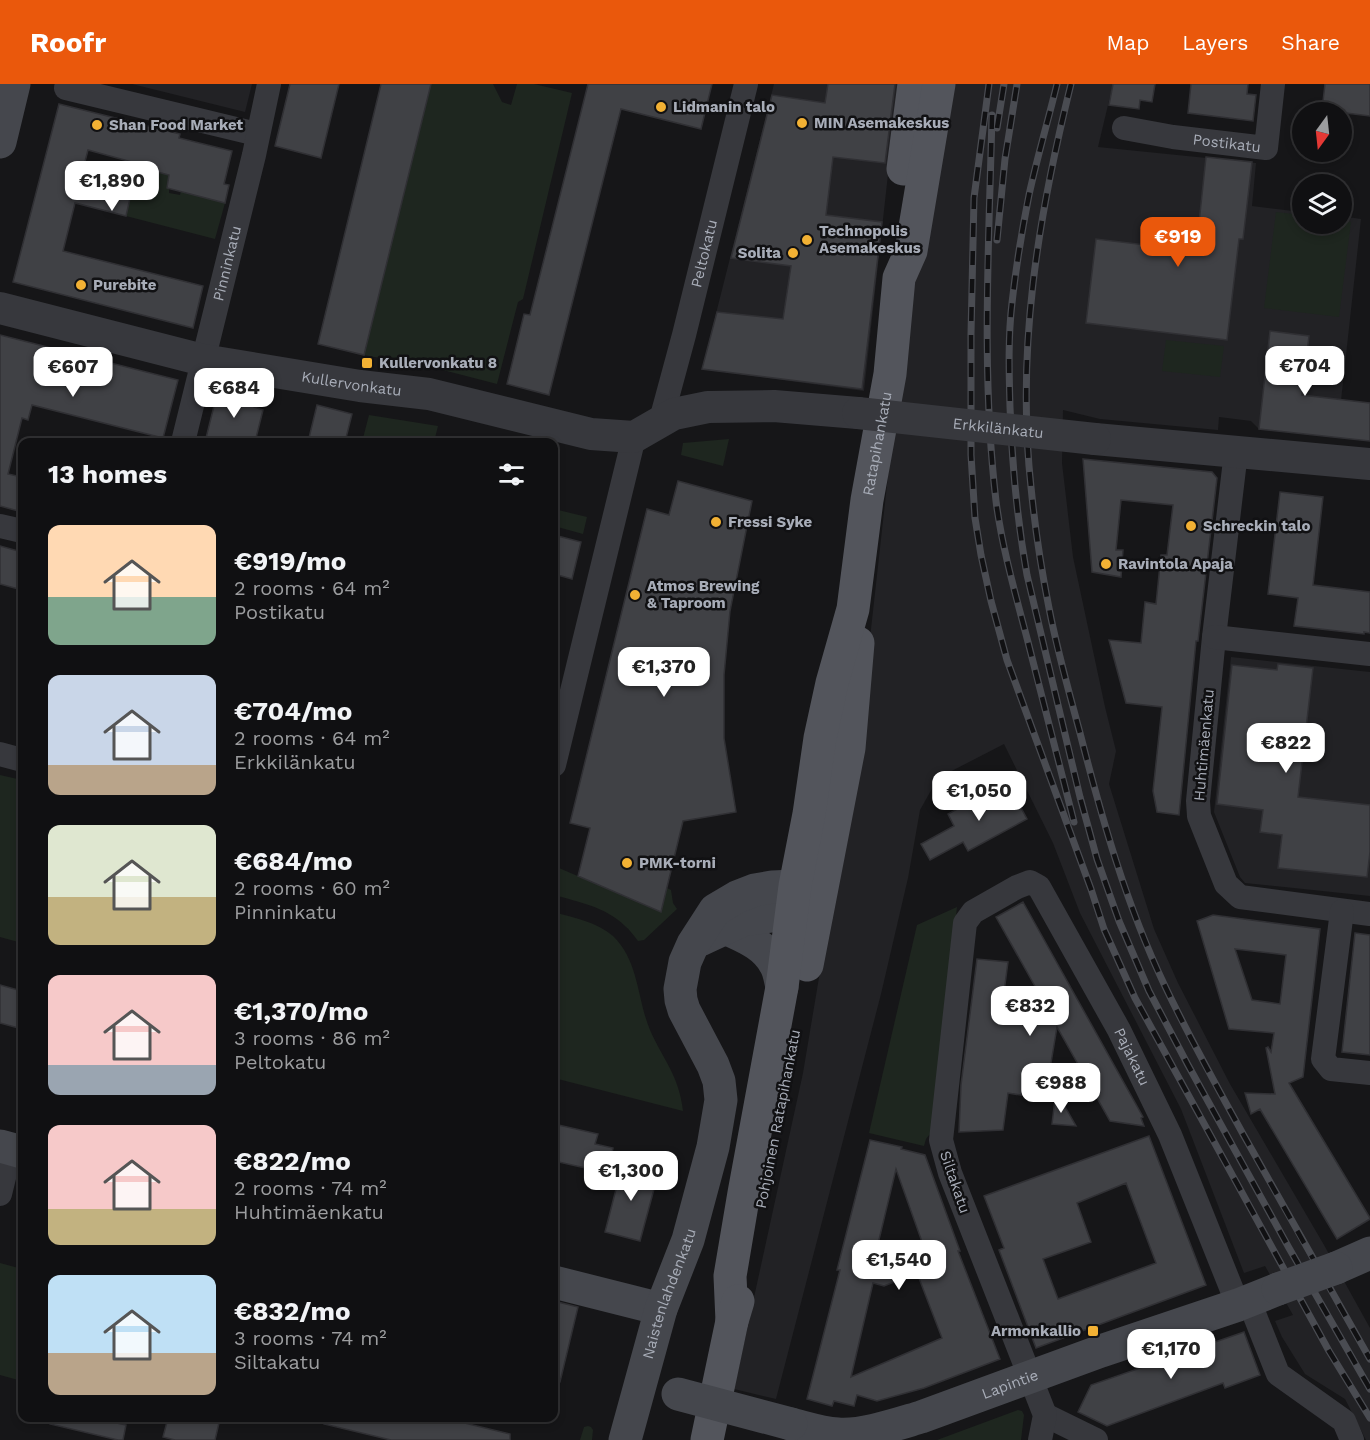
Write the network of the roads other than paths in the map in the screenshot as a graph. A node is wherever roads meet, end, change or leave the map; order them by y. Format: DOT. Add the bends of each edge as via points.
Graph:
graph roads {
  1 [pos="14,84"];
  2 [pos="269,84"];
  3 [pos="746,84"];
  4 [pos="914,84"];
  5 [pos="939,84"];
  6 [pos="1273,84"];
  7 [pos="66,88"];
  8 [pos="1124,128"];
  9 [pos="257,134"];
  10 [pos="0,142"];
  11 [pos="899,278"];
  12 [pos="0,308"];
  13 [pos="203,360"];
  14 [pos="661,420"];
  15 [pos="634,437"];
  16 [pos="184,438"];
  17 [pos="1236,452"];
  18 [pos="1370,464"];
  19 [pos="0,526"];
  20 [pos="18,530"];
  21 [pos="1214,637"];
  22 [pos="1370,654"];
  23 [pos="558,749"];
  24 [pos="0,754"];
  25 [pos="18,759"];
  26 [pos="806,901"];
  27 [pos="1342,911"];
  28 [pos="973,912"];
  29 [pos="1370,914"];
  30 [pos="725,928"];
  31 [pos="693,944"];
  32 [pos="782,987"];
  33 [pos="1370,1073"];
  34 [pos="11,1149"];
  35 [pos="0,1194"];
  36 [pos="1370,1253"];
  37 [pos="558,1283"];
  38 [pos="1255,1298"];
  39 [pos="661,1310"];
  40 [pos="732,1321"];
  41 [pos="1030,1377"];
  42 [pos="640,1384"];
  43 [pos="1045,1415"];
  44 [pos="838,1437"];
  45 [pos="624,1440"];
  46 [pos="707,1440"];
  47 [pos="1040,1440"];
  48 [pos="1096,1440"];
  49 [pos="1352,1440"];
  1 -- 10 [label="main road"];
  2 -- 9 [label="street, Pinninkatu"];
  3 -- 14 [label="street, Peltokatu"];
  4 -- 11 [label="main road, Ratapihankatu" via="892,249"];
  5 -- 11 [label="main road, Ratapihankatu" via="911,251"];
  6 -- 8 [label="street, Postikatu" via="1266,148"];
  7 -- 9 [label="street"];
  9 -- 13 [label="street, Pinninkatu"];
  11 -- 26 [label="main road, Ratapihankatu" via="890,374 867,500 853,609 858,647 849,748"];
  12 -- 13 [label="street, Kullervonkatu"];
  13 -- 15 [label="street, Kullervonkatu" via="429,394 591,434"];
  13 -- 16 [label="street, Pinninkatu"];
  14 -- 15 [label="street, Erkkilänkatu"];
  14 -- 17 [label="street, Erkkilänkatu, bridge" via="708,408 774,406"];
  15 -- 23 [label="street"];
  17 -- 18 [label="street, Erkkilänkatu"];
  17 -- 21 [label="street, Huhtimäenkatu"];
  19 -- 20 [label="street"];
  21 -- 22 [label="street"];
  21 -- 27 [label="street, Huhtimäenkatu" via="1198,801 1199,816 1226,884 1240,897"];
  24 -- 25 [label="street"];
  26 -- 30 [label="main road"];
  26 -- 31 [label="main road, Naistenlahdenkatu" via="772,887 755,890 715,910"];
  26 -- 32 [label="main road, Pohjoinen Ratapihankatu"];
  26 -- 40 [label="main road, Pohjoinen Ratapihankatu" via="764,1199"];
  27 -- 29 [label="street, Huhtimäenkatu"];
  27 -- 33 [label="street" via="1323,1059 1331,1068"];
  28 -- 38 [label="street, Pajakatu" via="1030,882 1039,887 1119,1030"];
  28 -- 41 [label="street, Siltakatu" via="965,923 940,1140"];
  30 -- 31 [label="main road"];
  30 -- 32 [label="main road" via="768,952"];
  31 -- 39 [label="main road, Naistenlahdenkatu" via="685,962 681,1000 713,1065 721,1100 688,1240"];
  32 -- 40 [label="main road, Pohjoinen Ratapihankatu" via="730,1276"];
  34 -- 35 [label="street"];
  36 -- 38 [label="main road, Lapintie, bridge"];
  37 -- 39 [label="main road"];
  38 -- 41 [label="main road, Lapintie"];
  38 -- 49 [label="street, Pajakatu" via="1278,1374 1344,1421"];
  39 -- 42 [label="main road, Naistenlahdenkatu"];
  40 -- 46 [label="main road, Pohjoinen Ratapihankatu"];
  41 -- 43 [label="street, Siltakatu"];
  41 -- 44 [label="main road, Lapintie" via="921,1417"];
  42 -- 44 [label="main road, Lapintie, bridge"];
  42 -- 45 [label="main road, Naistenlahdenkatu"];
  43 -- 47 [label="street"];
  43 -- 48 [label="street"];
}
